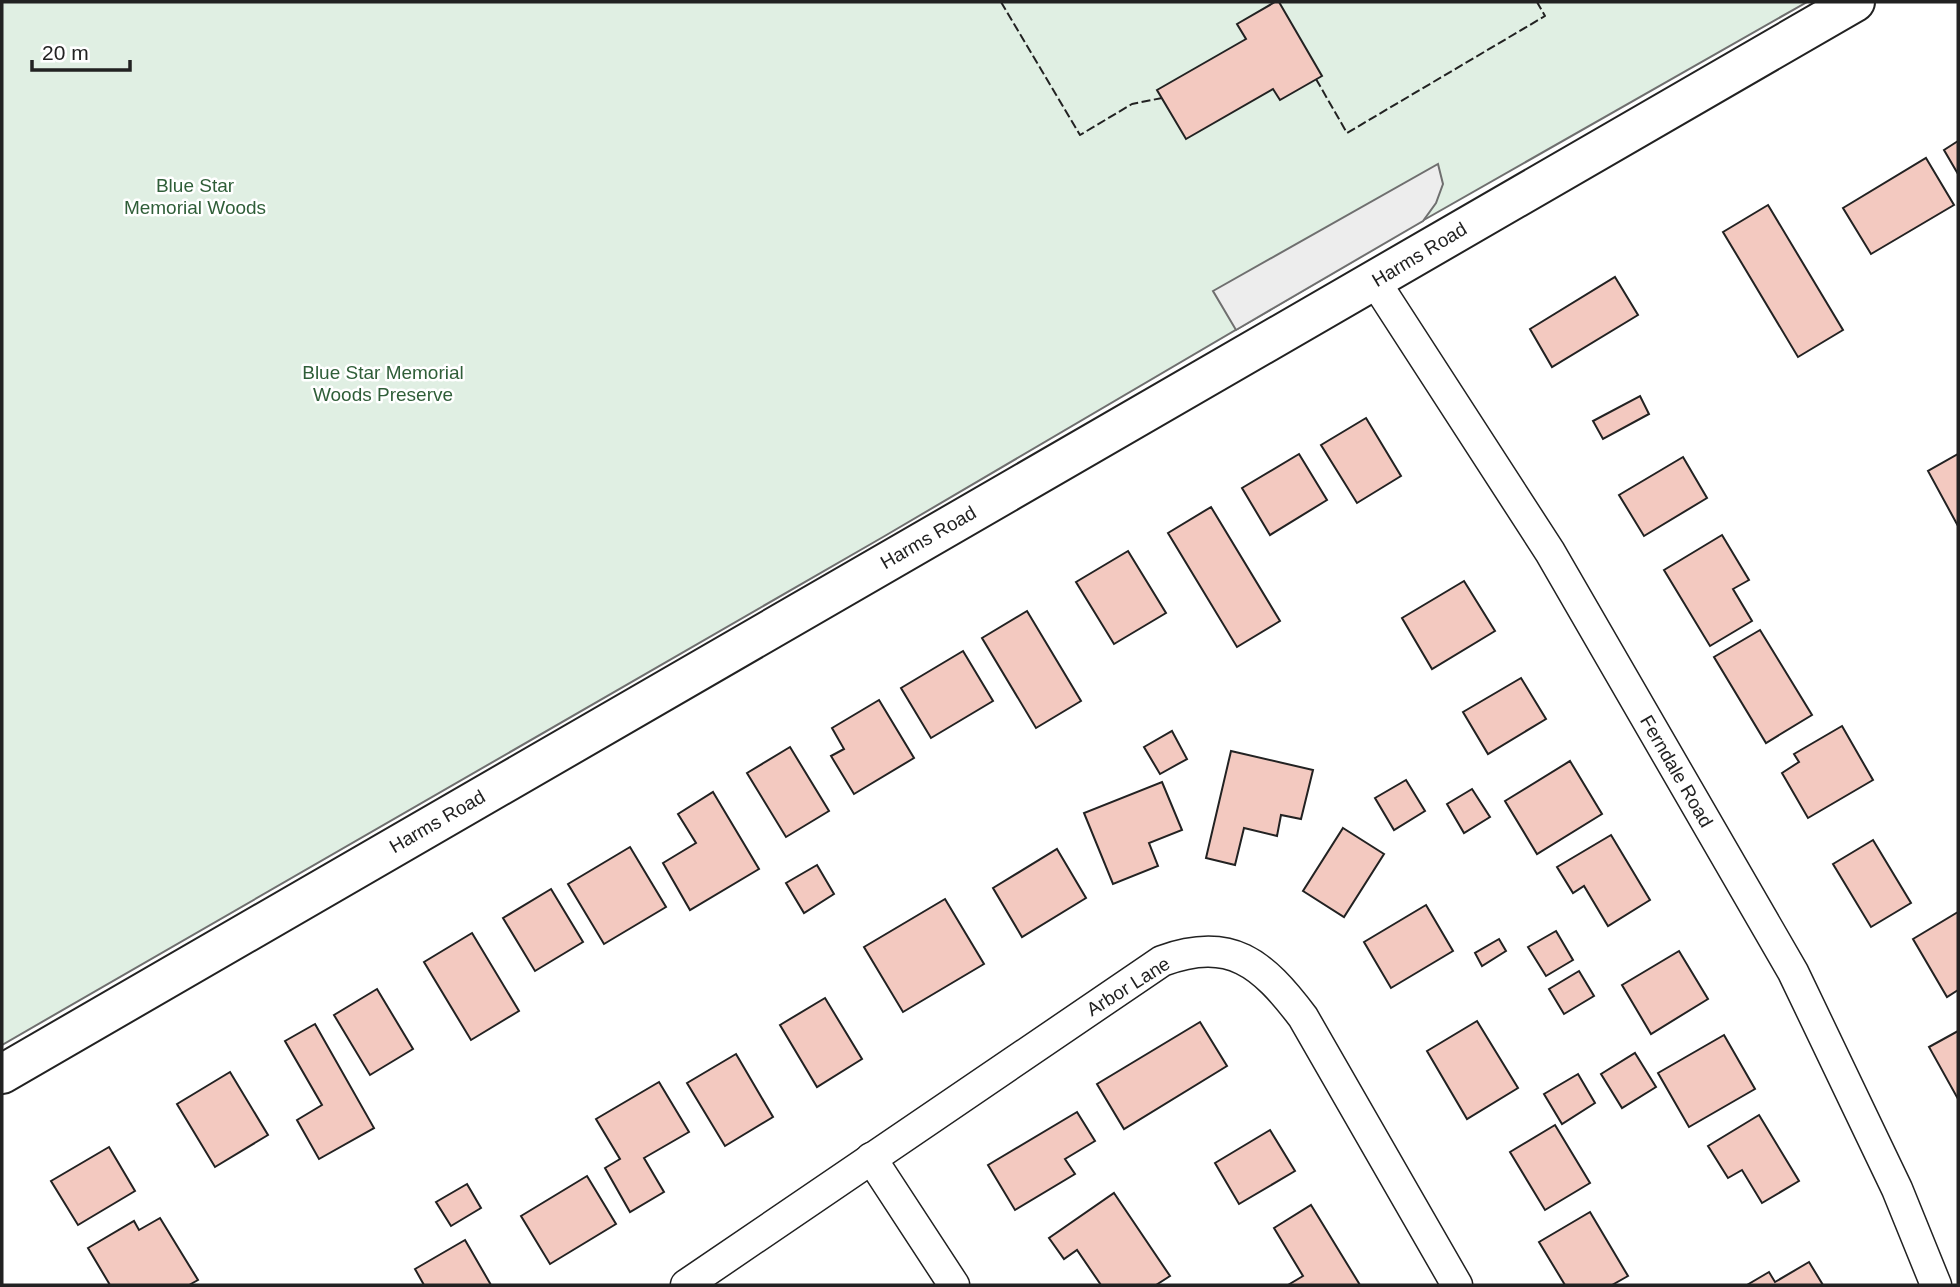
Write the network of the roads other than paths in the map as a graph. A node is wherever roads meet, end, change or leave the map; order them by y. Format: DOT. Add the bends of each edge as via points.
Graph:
graph roads {
  1 [pos="1855,2"];
  2 [pos="1374,281"];
  3 [pos="2,1074"];
  4 [pos="871,1158"];
  5 [pos="686,1285"];
  6 [pos="954,1285"];
  7 [pos="1457,1285"];
  8 [pos="1937,1285"];
  1 -- 2 [label="main road, Harms Road"];
  2 -- 3 [label="main road, Harms Road"];
  2 -- 8 [label="street, Ferndale Road" via="1550,552 1793,972"];
  4 -- 5 [label="street, Arbor Lane"];
  4 -- 6 [label="street"];
  4 -- 7 [label="street, Arbor Lane" via="1162,961 1187,952 1213,950 1256,965 1280,986 1303,1017"];
}
